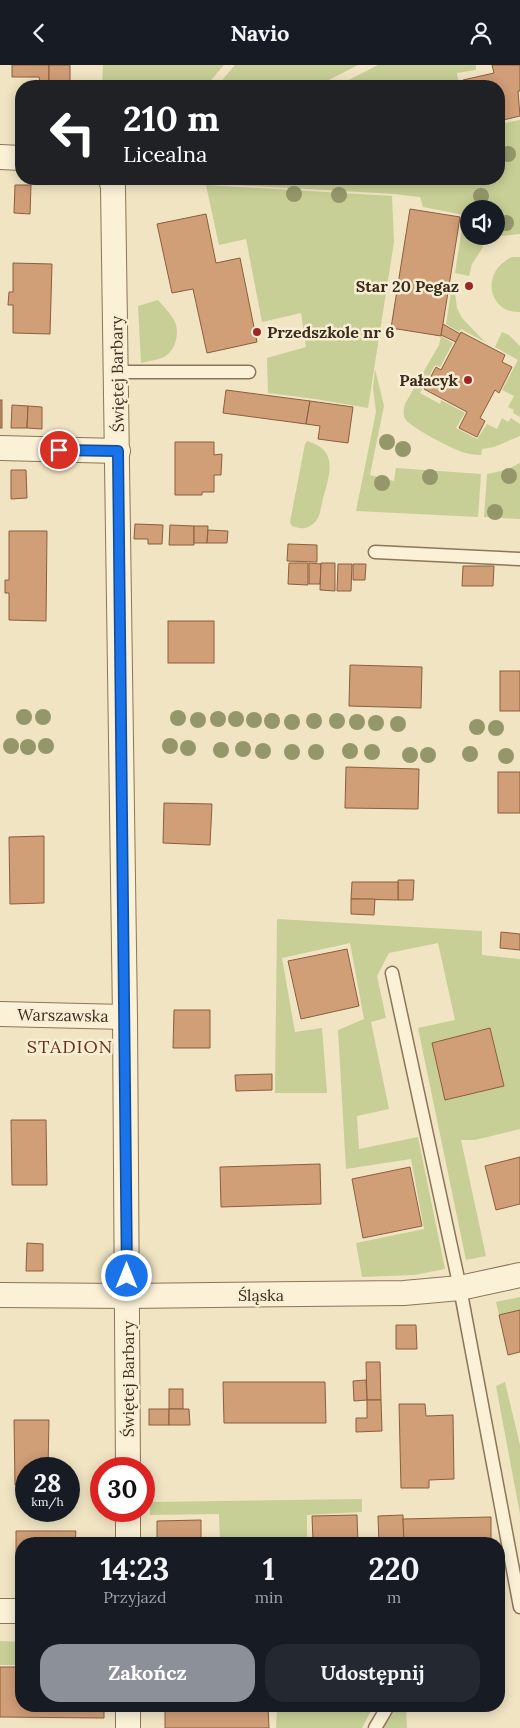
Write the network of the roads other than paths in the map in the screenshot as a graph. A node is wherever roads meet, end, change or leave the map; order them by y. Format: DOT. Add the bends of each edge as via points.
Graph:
graph roads {
  1 [pos="0,157"];
  2 [pos="15,158"];
  3 [pos="112,185"];
  4 [pos="116,372"];
  5 [pos="249,372"];
  6 [pos="0,448"];
  7 [pos="118,451"];
  8 [pos="375,552"];
  9 [pos="520,559"];
  10 [pos="392,973"];
  11 [pos="0,1014"];
  12 [pos="125,1017"];
  13 [pos="520,1275"];
  14 [pos="460,1288"];
  15 [pos="0,1295"];
  16 [pos="127,1296"];
  17 [pos="128,1457"];
  18 [pos="128,1522"];
  19 [pos="128,1537"];
  20 [pos="520,1607"];
  21 [pos="0,1611"];
  22 [pos="15,1611"];
  23 [pos="128,1712"];
  24 [pos="384,1712"];
  25 [pos="128,1728"];
  26 [pos="375,1728"];
  1 -- 2 [label="street"];
  3 -- 4 [label="street, Świętej Barbary"];
  4 -- 5 [label="lane"];
  4 -- 7 [label="street, Świętej Barbary"];
  6 -- 7 [label="street"];
  7 -- 12 [label="street, Świętej Barbary"];
  8 -- 9 [label="lane"];
  10 -- 14 [label="lane"];
  11 -- 12 [label="street, Warszawska"];
  12 -- 16 [label="street, Świętej Barbary"];
  13 -- 14 [label="street, Śląska"];
  14 -- 16 [label="street, Śląska" via="349,1295"];
  14 -- 20 [label="lane"];
  15 -- 16 [label="street, Śląska"];
  16 -- 17 [label="street, Świętej Barbary"];
  18 -- 19 [label="street"];
  21 -- 22 [label="street"];
  23 -- 25 [label="street"];
  24 -- 26 [label="lane"];
}
